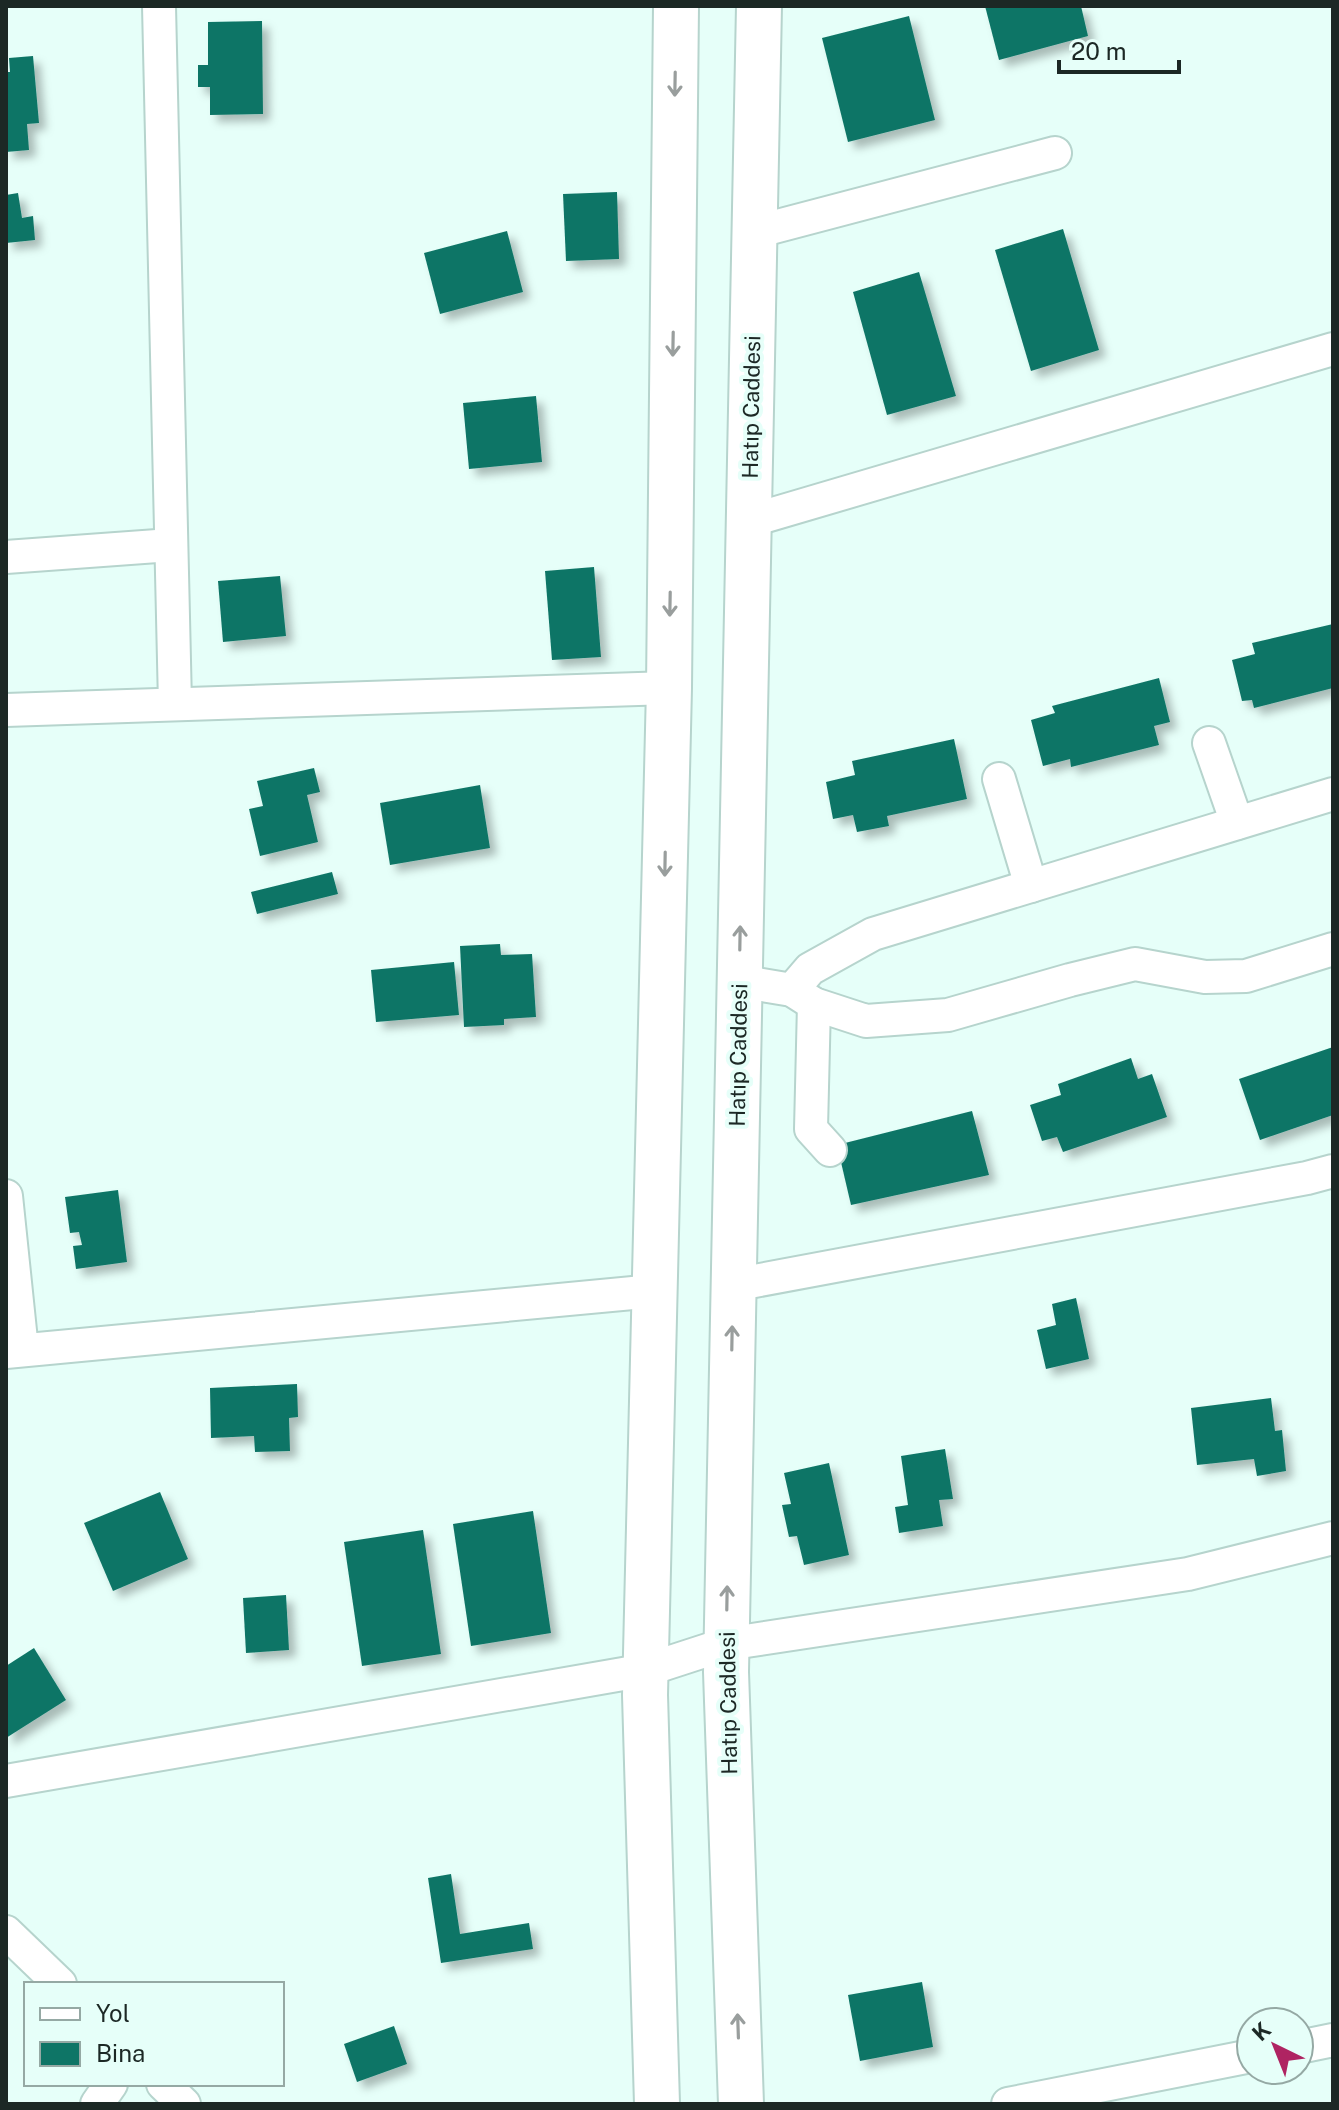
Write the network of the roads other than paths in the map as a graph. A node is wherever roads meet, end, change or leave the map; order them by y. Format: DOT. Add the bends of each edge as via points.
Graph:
graph roads {
  1 [pos="159,6"];
  2 [pos="676,6"];
  3 [pos="759,6"];
  4 [pos="1055,153"];
  5 [pos="755,232"];
  6 [pos="1333,349"];
  7 [pos="749,521"];
  8 [pos="171,545"];
  9 [pos="6,557"];
  10 [pos="669,688"];
  11 [pos="175,704"];
  12 [pos="6,710"];
  13 [pos="1209,743"];
  14 [pos="999,779"];
  15 [pos="1333,794"];
  16 [pos="1237,823"];
  17 [pos="1031,886"];
  18 [pos="1333,949"];
  19 [pos="739,981"];
  20 [pos="803,997"];
  21 [pos="830,1150"];
  22 [pos="1333,1171"];
  23 [pos="6,1196"];
  24 [pos="733,1285"];
  25 [pos="654,1291"];
  26 [pos="14,1351"];
  27 [pos="1333,1538"];
  28 [pos="726,1644"];
  29 [pos="646,1670"];
  30 [pos="6,1781"];
  31 [pos="6,1932"];
  32 [pos="58,1982"];
  33 [pos="1235,2059"];
  34 [pos="110,2086"];
  35 [pos="165,2086"];
  36 [pos="97,2104"];
  37 [pos="184,2104"];
  38 [pos="657,2104"];
  39 [pos="741,2104"];
  40 [pos="1008,2104"];
  1 -- 8 [label="street"];
  2 -- 10 [label="main road, one-way"];
  3 -- 5 [label="main road, Hatıp Caddesi"];
  4 -- 5 [label="street"];
  5 -- 7 [label="main road, Hatıp Caddesi"];
  6 -- 7 [label="street"];
  19 -- 7 [label="main road, Hatıp Caddesi, one-way"];
  8 -- 9 [label="street"];
  8 -- 11 [label="street"];
  10 -- 11 [label="street"];
  10 -- 25 [label="main road, one-way"];
  11 -- 12 [label="street"];
  13 -- 16 [label="street"];
  14 -- 17 [label="street"];
  15 -- 16 [label="street"];
  16 -- 17 [label="street"];
  17 -- 20 [label="street" via="873,934 810,969"];
  18 -- 20 [label="street" via="1246,976 1205,977 1135,964 948,1015 866,1021"];
  19 -- 20 [label="street"];
  19 -- 24 [label="main road, Hatıp Caddesi"];
  20 -- 21 [label="street" via="811,1129"];
  22 -- 24 [label="street"];
  23 -- 26 [label="street"];
  28 -- 24 [label="main road, Hatıp Caddesi, one-way"];
  25 -- 26 [label="street"];
  25 -- 29 [label="main road"];
  27 -- 28 [label="street" via="1188,1574"];
  28 -- 29 [label="street"];
  39 -- 28 [label="main road, Hatıp Caddesi, one-way"];
  29 -- 30 [label="street"];
  29 -- 38 [label="main road"];
  31 -- 32 [label="street"];
  33 -- 40 [label="street"];
  34 -- 36 [label="street"];
  35 -- 37 [label="street"];
}
